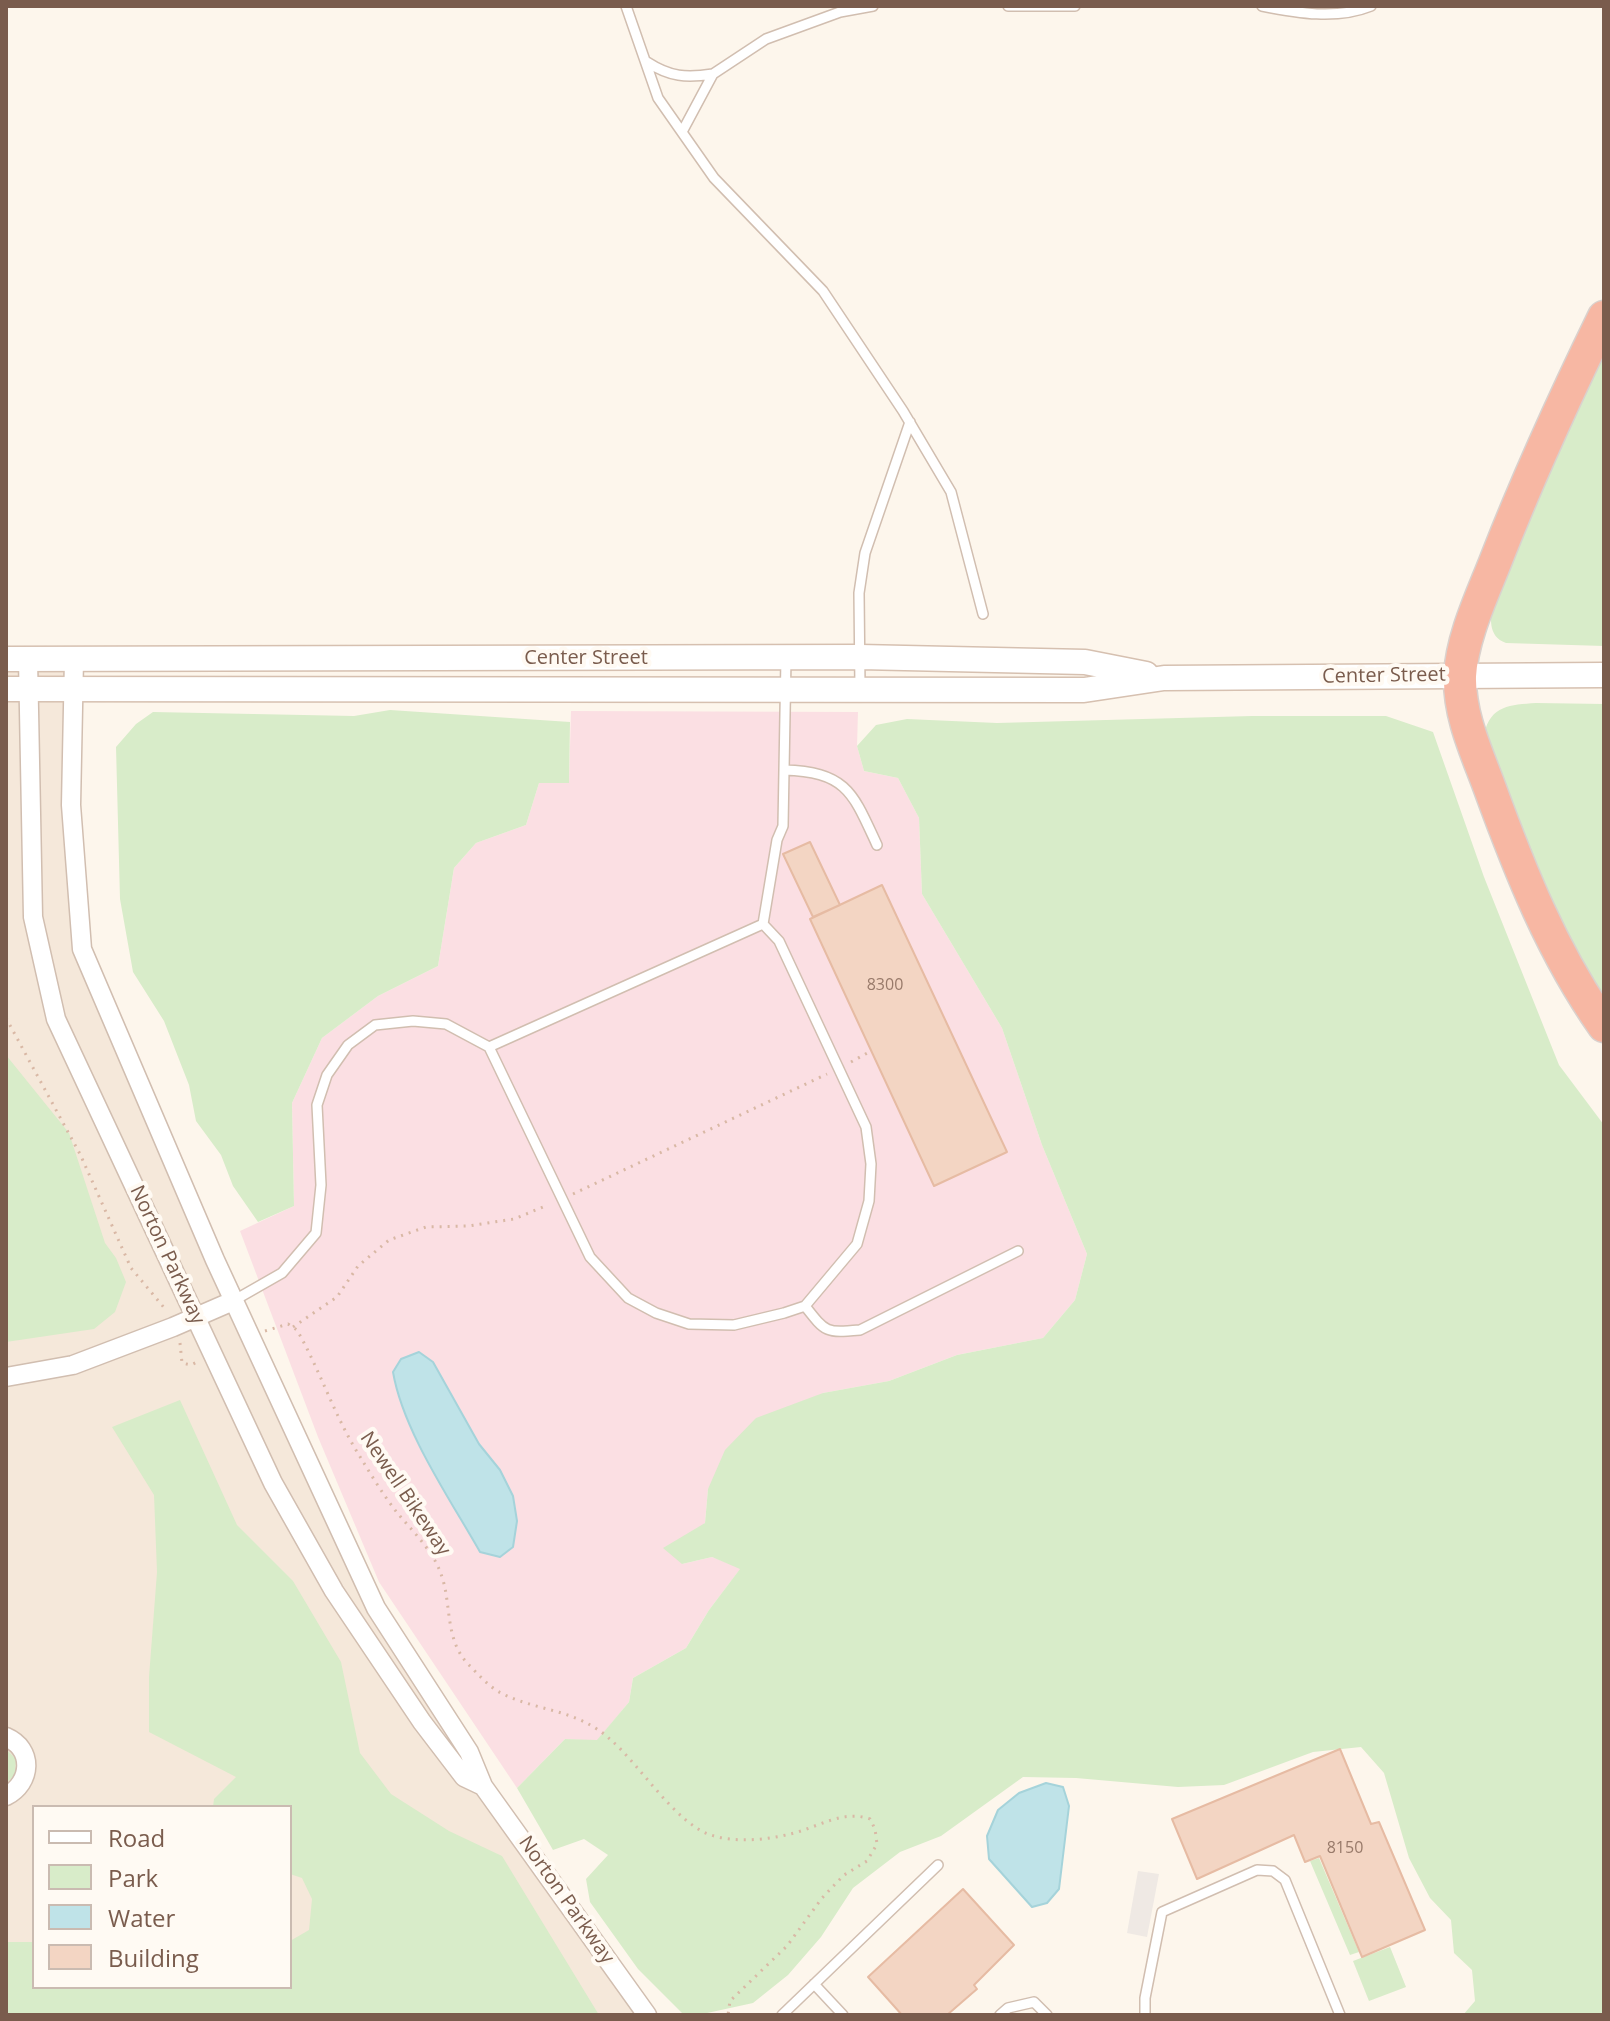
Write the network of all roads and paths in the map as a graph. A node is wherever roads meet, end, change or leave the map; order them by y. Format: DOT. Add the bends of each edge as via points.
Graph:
graph roads {
  1 [pos="626,6"];
  2 [pos="873,6"];
  3 [pos="1008,6"];
  4 [pos="1075,6"];
  5 [pos="1262,6"];
  6 [pos="1371,6"];
  7 [pos="647,62"];
  8 [pos="713,74"];
  9 [pos="682,132"];
  10 [pos="1604,317"];
  11 [pos="910,422"];
  12 [pos="983,614"];
  13 [pos="860,657"];
  14 [pos="786,658"];
  15 [pos="17,659"];
  16 [pos="74,659"];
  17 [pos="1460,675"];
  18 [pos="1604,675"];
  19 [pos="1164,678"];
  20 [pos="73,688"];
  21 [pos="785,688"];
  22 [pos="860,688"];
  23 [pos="17,689"];
  24 [pos="784,770"];
  25 [pos="877,845"];
  26 [pos="763,924"];
  27 [pos="6,1018"];
  28 [pos="1604,1026"];
  29 [pos="489,1047"];
  30 [pos="871,1051"];
  31 [pos="838,1068"];
  32 [pos="562,1200"];
  33 [pos="1018,1251"];
  34 [pos="233,1301"];
  35 [pos="805,1306"];
  36 [pos="196,1316"];
  37 [pos="173,1327"];
  38 [pos="293,1327"];
  39 [pos="250,1337"];
  40 [pos="213,1355"];
  41 [pos="6,1377"];
  42 [pos="6,1737"];
  43 [pos="483,1786"];
  44 [pos="6,1796"];
  45 [pos="938,1865"];
  46 [pos="814,1984"];
  47 [pos="646,2014"];
  48 [pos="728,2015"];
  49 [pos="782,2015"];
  50 [pos="843,2015"];
  51 [pos="1000,2015"];
  52 [pos="1047,2015"];
  53 [pos="1145,2015"];
  54 [pos="1340,2015"];
  1 -- 7 [label="lane"];
  2 -- 8 [label="lane" via="766,39"];
  3 -- 4 [label="lane"];
  5 -- 6 [label="lane" via="1309,15"];
  7 -- 8 [label="lane" via="673,76"];
  7 -- 9 [label="lane" via="658,98"];
  8 -- 9 [label="lane"];
  9 -- 11 [label="lane" via="714,178 823,291"];
  10 -- 17 [label="highway" via="1508,529"];
  11 -- 12 [label="lane" via="951,492"];
  11 -- 13 [label="lane" via="865,553 859,593"];
  13 -- 14 [label="main road, Center Street"];
  13 -- 19 [label="main road, Center Street" via="1085,662"];
  13 -- 22 [label="lane"];
  14 -- 16 [label="main road, Center Street"];
  14 -- 21 [label="lane"];
  15 -- 16 [label="main road, Center Street"];
  15 -- 23 [label="street, Norton Parkway"];
  16 -- 20 [label="street, Norton Parkway"];
  17 -- 18 [label="main road, Center Street"];
  17 -- 19 [label="main road, Center Street"];
  17 -- 28 [label="highway" via="1463,716 1520,869 1548,934"];
  19 -- 22 [label="main road, Center Street" via="1084,690"];
  20 -- 21 [label="main road, Center Street"];
  20 -- 23 [label="main road, Center Street"];
  20 -- 34 [label="street, Norton Parkway" via="71,805 82,949"];
  21 -- 22 [label="main road, Center Street"];
  21 -- 24 [label="lane"];
  23 -- 36 [label="street, Norton Parkway" via="33,917 56,1019"];
  24 -- 25 [label="lane" via="811,771 847,789"];
  24 -- 26 [label="lane" via="783,826"];
  26 -- 29 [label="lane"];
  26 -- 31 [label="lane" via="779,941"];
  27 -- 37 [label="path" via="80,1154 131,1268 164,1307"];
  29 -- 32 [label="lane"];
  29 -- 34 [label="lane" via="446,1024 413,1021 375,1025 348,1045 327,1075 317,1105 321,1185 316,1233 282,1273"];
  30 -- 31 [label="path"];
  31 -- 32 [label="path"];
  31 -- 35 [label="lane" via="866,1127 869,1201 857,1244"];
  32 -- 35 [label="lane" via="590,1257 628,1298 656,1313 689,1324 734,1325"];
  32 -- 38 [label="path" via="514,1219 426,1227 389,1240 358,1266 337,1297"];
  33 -- 35 [label="lane" via="860,1330 822,1328"];
  34 -- 36 [label="street"];
  34 -- 39 [label="street, Norton Parkway"];
  36 -- 37 [label="street"];
  36 -- 40 [label="street, Norton Parkway"];
  37 -- 40 [label="path" via="182,1363 191,1365"];
  37 -- 41 [label="street" via="73,1365"];
  38 -- 39 [label="path" via="288,1324"];
  38 -- 48 [label="path, Newell Bikeway" via="357,1452 442,1575 457,1648 484,1680 500,1693 561,1711 609,1738 687,1820 711,1835 759,1838 857,1814 870,1819 877,1844 867,1861 822,1898 787,1946 730,2001"];
  39 -- 43 [label="street, Norton Parkway" via="376,1608 469,1752"];
  40 -- 43 [label="street, Norton Parkway" via="273,1483 334,1591 464,1777"];
  42 -- 44 [label="street" via="19,1745 27,1764 22,1784"];
  43 -- 47 [label="street, Norton Parkway"];
  45 -- 46 [label="lane"];
  46 -- 49 [label="lane"];
  46 -- 50 [label="lane"];
  51 -- 52 [label="lane" via="1034,2002"];
  53 -- 54 [label="lane" via="1162,1912 1257,1870 1273,1871 1285,1880"];
}
